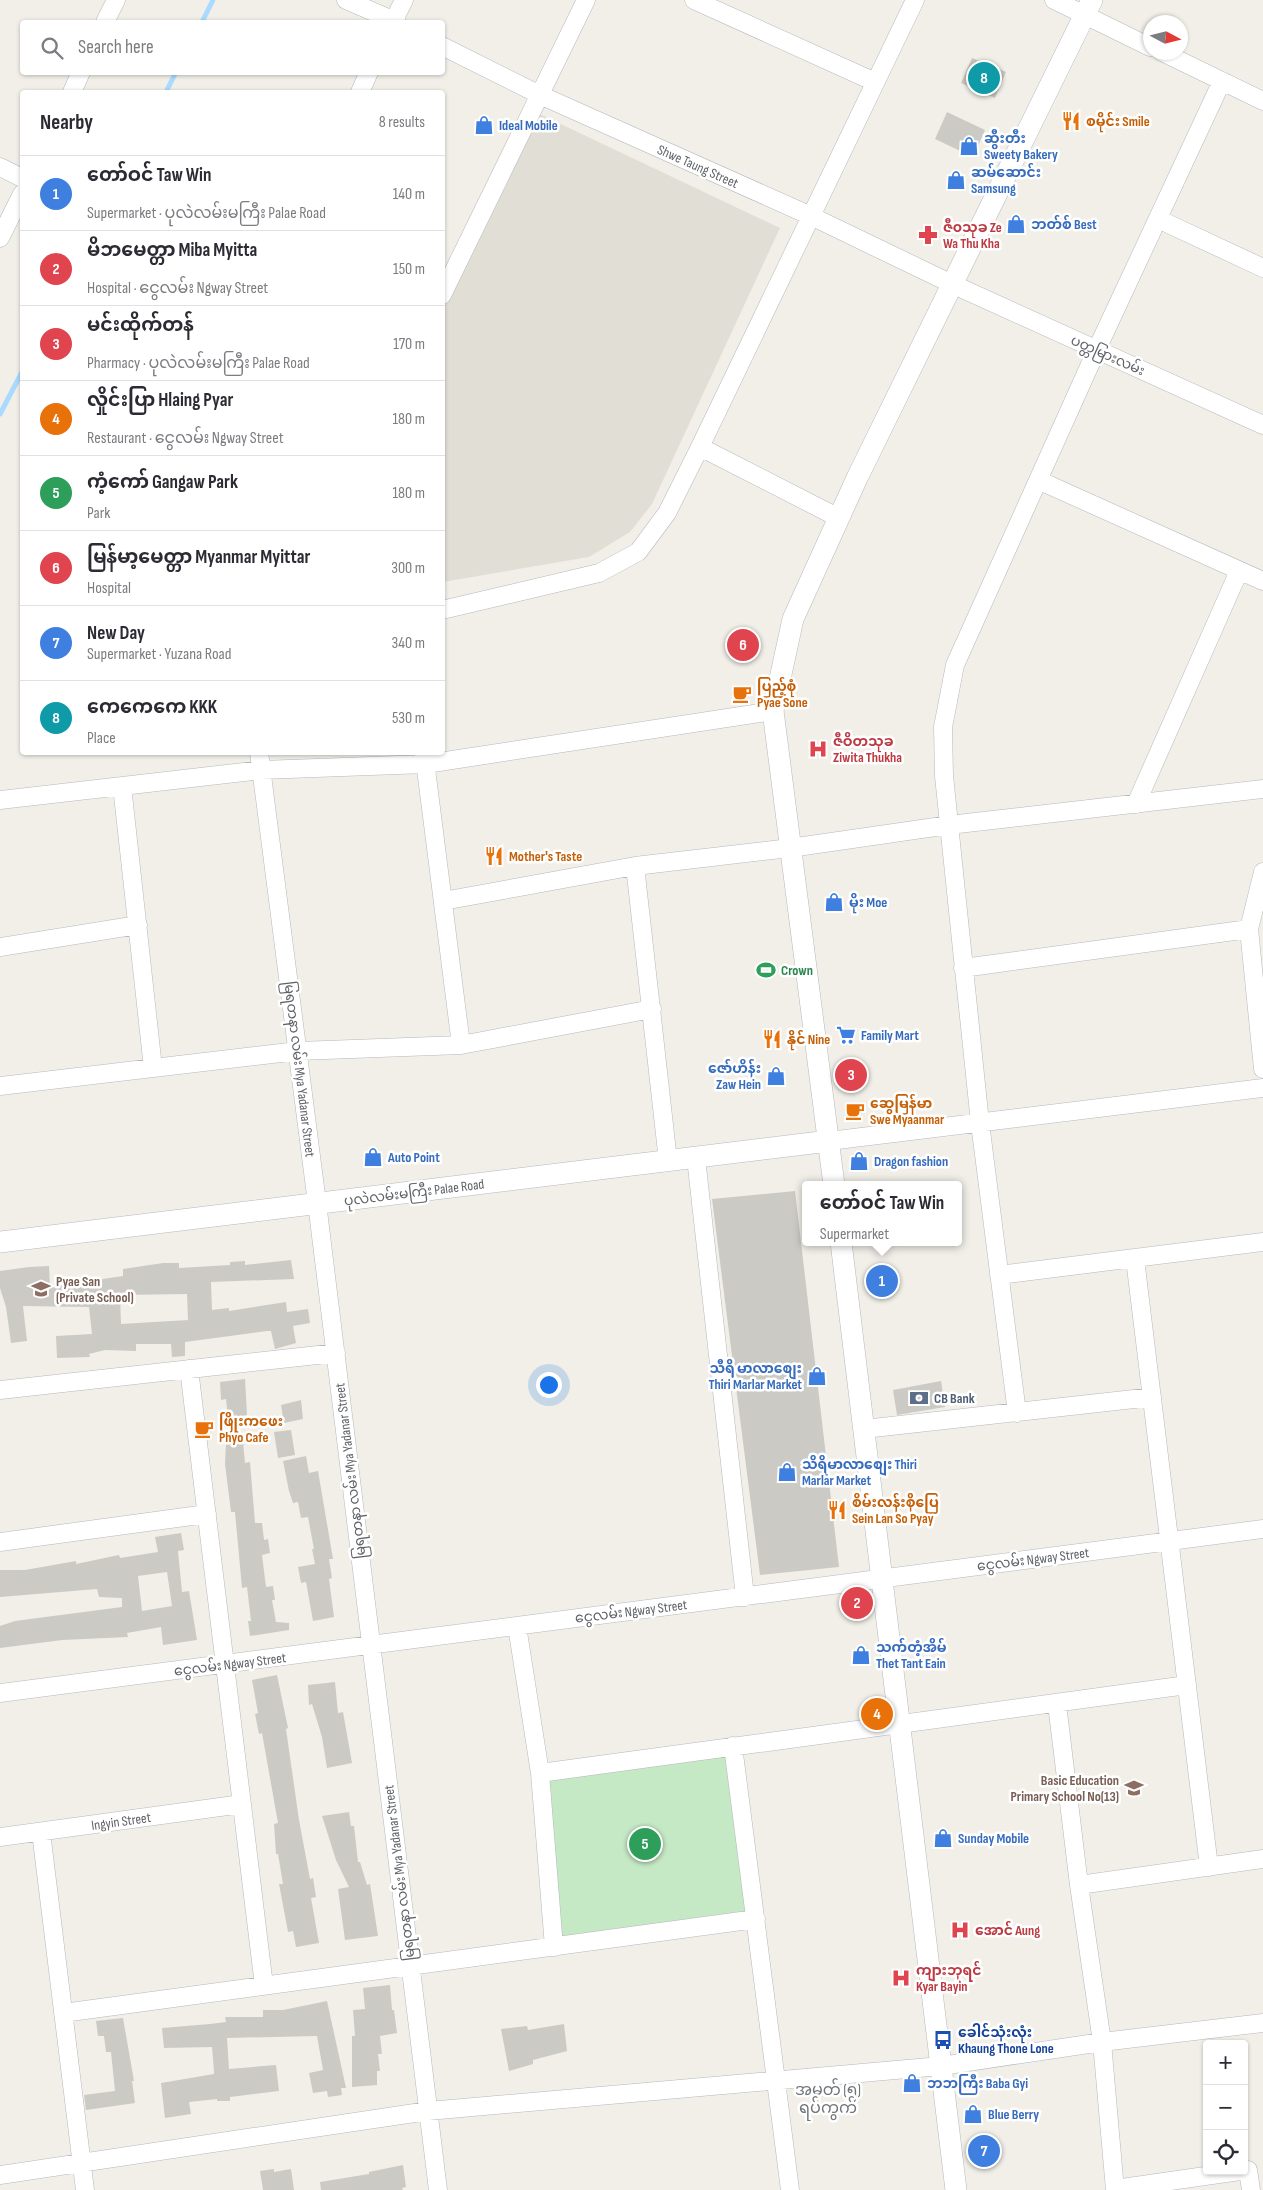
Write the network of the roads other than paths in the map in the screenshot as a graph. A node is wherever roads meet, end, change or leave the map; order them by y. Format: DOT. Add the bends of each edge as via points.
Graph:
graph roads {
  1 [pos="116,0"];
  2 [pos="346,0"];
  3 [pos="404,0"];
  4 [pos="586,0"];
  5 [pos="694,0"];
  6 [pos="915,0"];
  7 [pos="1054,0"];
  8 [pos="1088,8"];
  9 [pos="106,20"];
  10 [pos="390,20"];
  11 [pos="395,20"];
  12 [pos="1143,43"];
  13 [pos="445,48"];
  14 [pos="1179,60"];
  15 [pos="80,75"];
  16 [pos="368,75"];
  17 [pos="1222,81"];
  18 [pos="876,82"];
  19 [pos="73,90"];
  20 [pos="361,90"];
  21 [pos="540,95"];
  22 [pos="1263,101"];
  23 [pos="0,167"];
  24 [pos="20,177"];
  25 [pos="20,198"];
  26 [pos="811,216"];
  27 [pos="1158,219"];
  28 [pos="0,238"];
  29 [pos="1263,268"];
  30 [pos="954,285"];
  31 [pos="445,289"];
  32 [pos="1097,349"];
  33 [pos="1263,425"];
  34 [pos="700,447"];
  35 [pos="1038,480"];
  36 [pos="838,518"];
  37 [pos="1239,571"];
  38 [pos="1263,582"];
  39 [pos="445,609"];
  40 [pos="773,711"];
  41 [pos="425,758"];
  42 [pos="260,761"];
  43 [pos="122,786"];
  44 [pos="1263,789"];
  45 [pos="0,800"];
  46 [pos="1136,804"];
  47 [pos="948,825"];
  48 [pos="790,848"];
  49 [pos="635,866"];
  50 [pos="1263,872"];
  51 [pos="443,901"];
  52 [pos="138,925"];
  53 [pos="1249,929"];
  54 [pos="0,947"];
  55 [pos="963,968"];
  56 [pos="652,1009"];
  57 [pos="461,1045"];
  58 [pos="298,1051"];
  59 [pos="153,1068"];
  60 [pos="1263,1069"];
  61 [pos="0,1086"];
  62 [pos="1263,1088"];
  63 [pos="980,1124"];
  64 [pos="828,1142"];
  65 [pos="696,1158"];
  66 [pos="668,1161"];
  67 [pos="833,1181"];
  68 [pos="318,1203"];
  69 [pos="0,1242"];
  70 [pos="1263,1242"];
  71 [pos="841,1246"];
  72 [pos="1134,1259"];
  73 [pos="999,1275"];
  74 [pos="336,1353"];
  75 [pos="190,1369"];
  76 [pos="0,1390"];
  77 [pos="1152,1397"];
  78 [pos="1017,1412"];
  79 [pos="864,1429"];
  80 [pos="207,1514"];
  81 [pos="1263,1529"];
  82 [pos="0,1541"];
  83 [pos="1170,1541"];
  84 [pos="882,1579"];
  85 [pos="745,1597"];
  86 [pos="516,1626"];
  87 [pos="371,1645"];
  88 [pos="225,1664"];
  89 [pos="1187,1685"];
  90 [pos="0,1694"];
  91 [pos="1058,1704"];
  92 [pos="900,1726"];
  93 [pos="733,1746"];
  94 [pos="540,1773"];
  95 [pos="242,1804"];
  96 [pos="41,1832"];
  97 [pos="0,1838"];
  98 [pos="1263,1859"];
  99 [pos="1209,1867"];
  100 [pos="1079,1885"];
  101 [pos="756,1920"];
  102 [pos="554,1947"];
  103 [pos="411,1966"];
  104 [pos="264,1986"];
  105 [pos="63,2013"];
  106 [pos="1263,2023"];
  107 [pos="1102,2042"];
  108 [pos="941,2066"];
  109 [pos="778,2082"];
  110 [pos="428,2111"];
  111 [pos="82,2163"];
  112 [pos="1249,2170"];
  113 [pos="0,2176"];
  114 [pos="1115,2189"];
  115 [pos="85,2190"];
  116 [pos="438,2190"];
  117 [pos="790,2190"];
  118 [pos="956,2190"];
  119 [pos="1250,2190"];
  1 -- 9 [label="street"];
  2 -- 10 [label="street"];
  3 -- 11 [label="street"];
  4 -- 21 [label="street"];
  5 -- 18 [label="street"];
  6 -- 18 [label="street"];
  7 -- 8 [label="street"];
  8 -- 12 [label="street"];
  8 -- 30 [label="street"];
  13 -- 21 [label="street, Shwe Taung Street"];
  14 -- 17 [label="street"];
  15 -- 19 [label="street"];
  16 -- 20 [label="street"];
  17 -- 22 [label="street"];
  17 -- 27 [label="street"];
  18 -- 26 [label="street"];
  21 -- 26 [label="street, Shwe Taung Street"];
  21 -- 31 [label="street"];
  23 -- 24 [label="street"];
  25 -- 28 [label="street"];
  26 -- 30 [label="street, Shwe Taung Street"];
  26 -- 34 [label="street"];
  27 -- 29 [label="street"];
  27 -- 32 [label="street"];
  30 -- 32 [label="street, ပတ္တမြားလမ်း"];
  30 -- 36 [label="street"];
  32 -- 33 [label="street, ပတ္တမြားလမ်း"];
  32 -- 35 [label="street"];
  34 -- 36 [label="street"];
  34 -- 39 [label="street" via="667,513 638,552 599,573"];
  35 -- 37 [label="street"];
  35 -- 47 [label="street" via="955,665 943,727"];
  36 -- 40 [label="street" via="793,619"];
  37 -- 38 [label="street"];
  37 -- 46 [label="street"];
  40 -- 41 [label="street"];
  40 -- 48 [label="street"];
  41 -- 42 [label="street"];
  41 -- 51 [label="street"];
  42 -- 43 [label="street"];
  42 -- 58 [label="street, မြရတနာ လမ်း Mya Yadanar Street"];
  43 -- 45 [label="street"];
  43 -- 52 [label="street"];
  44 -- 46 [label="street"];
  46 -- 47 [label="street"];
  47 -- 48 [label="street"];
  47 -- 55 [label="street"];
  48 -- 49 [label="street"];
  48 -- 64 [label="street"];
  49 -- 51 [label="street"];
  49 -- 56 [label="street"];
  50 -- 53 [label="street"];
  51 -- 57 [label="street"];
  52 -- 54 [label="street"];
  52 -- 59 [label="street"];
  53 -- 55 [label="street"];
  53 -- 60 [label="street"];
  55 -- 63 [label="street"];
  56 -- 57 [label="street"];
  56 -- 66 [label="street"];
  57 -- 58 [label="street"];
  58 -- 59 [label="street"];
  58 -- 68 [label="street, မြရတနာ လမ်း Mya Yadanar Street"];
  59 -- 61 [label="street"];
  62 -- 63 [label="street"];
  63 -- 64 [label="street"];
  63 -- 73 [label="street"];
  64 -- 65 [label="street, ပုလဲလမ်းမကြီး Palae Road"];
  64 -- 67 [label="street"];
  65 -- 66 [label="street, ပုလဲလမ်းမကြီး Palae Road"];
  65 -- 85 [label="street"];
  66 -- 68 [label="street, ပုလဲလမ်းမကြီး Palae Road"];
  68 -- 69 [label="street, ပုလဲလမ်းမကြီး Palae Road"];
  68 -- 74 [label="street, မြရတနာ လမ်း Mya Yadanar Street"];
  70 -- 72 [label="street"];
  71 -- 79 [label="street"];
  72 -- 73 [label="street"];
  72 -- 77 [label="street"];
  73 -- 78 [label="street"];
  74 -- 75 [label="street"];
  74 -- 87 [label="street, မြရတနာ လမ်း Mya Yadanar Street"];
  75 -- 76 [label="street"];
  75 -- 80 [label="street"];
  77 -- 78 [label="street"];
  77 -- 83 [label="street"];
  78 -- 79 [label="street"];
  79 -- 84 [label="street"];
  80 -- 82 [label="street"];
  80 -- 88 [label="street"];
  81 -- 83 [label="street, ငွေလမ်း Ngway Street"];
  83 -- 84 [label="street, ငွေလမ်း Ngway Street"];
  83 -- 89 [label="street"];
  84 -- 85 [label="street, ငွေလမ်း Ngway Street"];
  84 -- 92 [label="street"];
  85 -- 86 [label="street, ငွေလမ်း Ngway Street"];
  86 -- 87 [label="street, ငွေလမ်း Ngway Street"];
  86 -- 94 [label="street"];
  87 -- 88 [label="street, ငွေလမ်း Ngway Street"];
  87 -- 103 [label="street, မြရတနာ လမ်း Mya Yadanar Street"];
  88 -- 90 [label="street, ငွေလမ်း Ngway Street"];
  88 -- 95 [label="street"];
  89 -- 91 [label="street"];
  89 -- 99 [label="street"];
  91 -- 92 [label="street"];
  91 -- 100 [label="street"];
  92 -- 93 [label="street"];
  92 -- 108 [label="street"];
  93 -- 94 [label="street"];
  93 -- 101 [label="street"];
  94 -- 102 [label="street"];
  95 -- 96 [label="street, Ingyin Street"];
  95 -- 104 [label="street"];
  96 -- 97 [label="street, Ingyin Street"];
  96 -- 105 [label="street"];
  98 -- 99 [label="street"];
  99 -- 100 [label="street"];
  100 -- 107 [label="street"];
  101 -- 102 [label="street"];
  101 -- 109 [label="street"];
  102 -- 103 [label="street"];
  103 -- 104 [label="street"];
  103 -- 110 [label="street, မြရတနာ လမ်း Mya Yadanar Street"];
  104 -- 105 [label="street"];
  105 -- 111 [label="street"];
  106 -- 107 [label="street"];
  107 -- 108 [label="street"];
  107 -- 114 [label="street"];
  108 -- 109 [label="street"];
  108 -- 118 [label="street"];
  109 -- 110 [label="street"];
  109 -- 117 [label="street"];
  110 -- 111 [label="street"];
  110 -- 116 [label="street, မြရတနာ လမ်း Mya Yadanar Street"];
  111 -- 113 [label="street"];
  111 -- 115 [label="street"];
  112 -- 114 [label="street"];
  112 -- 119 [label="street"];
}
